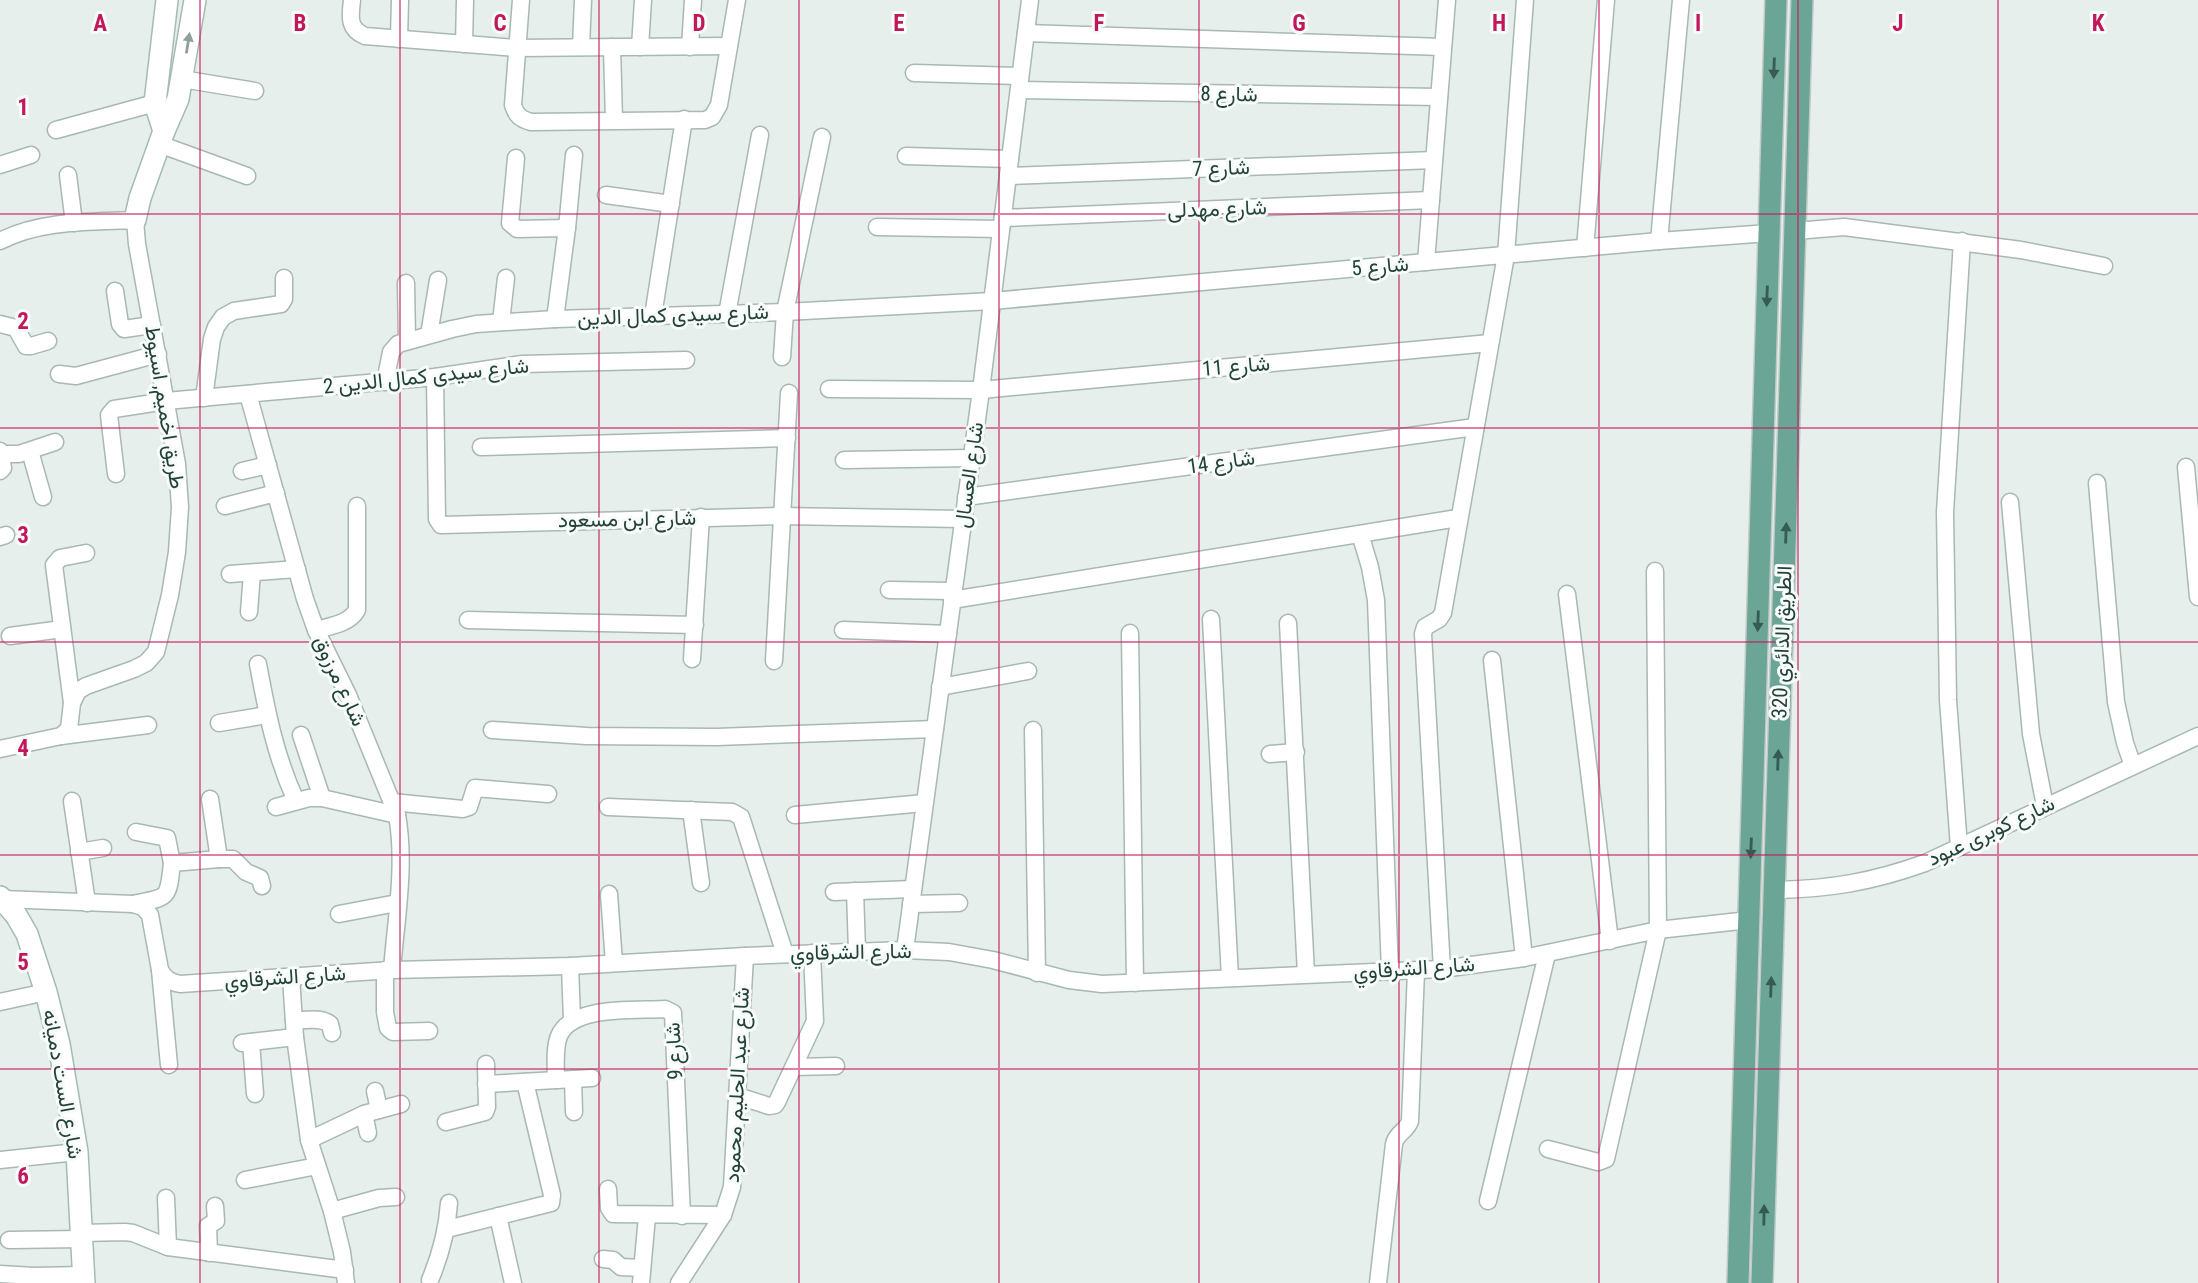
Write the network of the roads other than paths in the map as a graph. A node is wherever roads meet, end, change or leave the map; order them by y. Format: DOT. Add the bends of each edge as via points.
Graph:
graph roads {
  1 [pos="352,0"];
  2 [pos="400,0"];
  3 [pos="465,0"];
  4 [pos="521,0"];
  5 [pos="583,0"];
  6 [pos="643,0"];
  7 [pos="693,0"];
  8 [pos="737,0"];
  9 [pos="1030,0"];
  10 [pos="1447,0"];
  11 [pos="1525,0"];
  12 [pos="1606,0"];
  13 [pos="1681,0"];
  14 [pos="1776,0"];
  15 [pos="1802,0"];
  16 [pos="167,1"];
  17 [pos="194,3"];
  18 [pos="1026,33"];
  19 [pos="399,39"];
  20 [pos="464,44"];
  21 [pos="729,46"];
  22 [pos="581,47"];
  23 [pos="612,47"];
  24 [pos="640,47"];
  25 [pos="690,47"];
  26 [pos="1443,47"];
  27 [pos="516,48"];
  28 [pos="914,73"];
  29 [pos="182,79"];
  30 [pos="1020,83"];
  31 [pos="255,91"];
  32 [pos="1439,97"];
  33 [pos="155,103"];
  34 [pos="684,119"];
  35 [pos="614,120"];
  36 [pos="56,130"];
  37 [pos="760,135"];
  38 [pos="822,137"];
  39 [pos="162,138"];
  40 [pos="31,155"];
  41 [pos="574,155"];
  42 [pos="906,156"];
  43 [pos="516,158"];
  44 [pos="1010,159"];
  45 [pos="1434,160"];
  46 [pos="0,165"];
  47 [pos="68,175"];
  48 [pos="247,176"];
  49 [pos="1008,176"];
  50 [pos="606,195"];
  51 [pos="1431,200"];
  52 [pos="671,204"];
  53 [pos="135,220"];
  54 [pos="74,223"];
  55 [pos="1002,223"];
  56 [pos="877,226"];
  57 [pos="567,228"];
  58 [pos="1795,231"];
  59 [pos="1769,233"];
  60 [pos="0,241"];
  61 [pos="1659,241"];
  62 [pos="1962,241"];
  63 [pos="1585,248"];
  64 [pos="1506,255"];
  65 [pos="1426,262"];
  66 [pos="2104,266"];
  67 [pos="284,278"];
  68 [pos="506,278"];
  69 [pos="438,280"];
  70 [pos="406,283"];
  71 [pos="114,291"];
  72 [pos="992,301"];
  73 [pos="785,312"];
  74 [pos="727,313"];
  75 [pos="653,316"];
  76 [pos="555,319"];
  77 [pos="501,322"];
  78 [pos="0,324"];
  79 [pos="152,325"];
  80 [pos="429,335"];
  81 [pos="48,341"];
  82 [pos="407,341"];
  83 [pos="1490,343"];
  84 [pos="158,354"];
  85 [pos="782,357"];
  86 [pos="686,360"];
  87 [pos="59,374"];
  88 [pos="435,377"];
  89 [pos="385,382"];
  90 [pos="829,389"];
  91 [pos="981,390"];
  92 [pos="789,393"];
  93 [pos="248,394"];
  94 [pos="204,398"];
  95 [pos="166,401"];
  96 [pos="1475,427"];
  97 [pos="787,438"];
  98 [pos="55,442"];
  99 [pos="481,447"];
  100 [pos="30,451"];
  101 [pos="0,453"];
  102 [pos="972,458"];
  103 [pos="844,460"];
  104 [pos="268,465"];
  105 [pos="2186,467"];
  106 [pos="0,471"];
  107 [pos="242,471"];
  108 [pos="116,474"];
  109 [pos="2097,483"];
  110 [pos="276,493"];
  111 [pos="43,497"];
  112 [pos="966,498"];
  113 [pos="2010,502"];
  114 [pos="225,506"];
  115 [pos="357,506"];
  116 [pos="781,516"];
  117 [pos="701,517"];
  118 [pos="1458,518"];
  119 [pos="963,519"];
  120 [pos="1360,534"];
  121 [pos="86,553"];
  122 [pos="297,569"];
  123 [pos="1655,571"];
  124 [pos="253,573"];
  125 [pos="230,574"];
  126 [pos="889,590"];
  127 [pos="1567,594"];
  128 [pos="953,595"];
  129 [pos="2198,597"];
  130 [pos="249,612"];
  131 [pos="1211,619"];
  132 [pos="468,620"];
  133 [pos="1289,623"];
  134 [pos="695,625"];
  135 [pos="62,629"];
  136 [pos="316,630"];
  137 [pos="843,630"];
  138 [pos="1130,633"];
  139 [pos="948,634"];
  140 [pos="10,636"];
  141 [pos="692,659"];
  142 [pos="1492,660"];
  143 [pos="774,661"];
  144 [pos="258,664"];
  145 [pos="1028,671"];
  146 [pos="940,687"];
  147 [pos="72,703"];
  148 [pos="267,715"];
  149 [pos="219,723"];
  150 [pos="148,725"];
  151 [pos="935,729"];
  152 [pos="492,730"];
  153 [pos="1033,730"];
  154 [pos="301,735"];
  155 [pos="61,736"];
  156 [pos="2198,736"];
  157 [pos="0,749"];
  158 [pos="1296,752"];
  159 [pos="1270,754"];
  160 [pos="2133,766"];
  161 [pos="548,794"];
  162 [pos="322,798"];
  163 [pos="210,799"];
  164 [pos="72,801"];
  165 [pos="296,801"];
  166 [pos="925,803"];
  167 [pos="2045,806"];
  168 [pos="276,807"];
  169 [pos="608,807"];
  170 [pos="394,808"];
  171 [pos="691,810"];
  172 [pos="795,815"];
  173 [pos="136,832"];
  174 [pos="1959,847"];
  175 [pos="103,848"];
  176 [pos="79,852"];
  177 [pos="219,859"];
  178 [pos="172,863"];
  179 [pos="701,883"];
  180 [pos="262,886"];
  181 [pos="1774,890"];
  182 [pos="855,891"];
  183 [pos="834,892"];
  184 [pos="609,894"];
  185 [pos="912,896"];
  186 [pos="1,898"];
  187 [pos="87,903"];
  188 [pos="397,903"];
  189 [pos="133,904"];
  190 [pos="959,904"];
  191 [pos="339,914"];
  192 [pos="1749,920"];
  193 [pos="1658,930"];
  194 [pos="1610,941"];
  195 [pos="905,950"];
  196 [pos="857,951"];
  197 [pos="811,953"];
  198 [pos="785,954"];
  199 [pos="1547,954"];
  200 [pos="744,956"];
  201 [pos="1524,958"];
  202 [pos="614,963"];
  203 [pos="570,966"];
  204 [pos="1442,969"];
  205 [pos="160,970"];
  206 [pos="388,970"];
  207 [pos="1416,971"];
  208 [pos="1037,972"];
  209 [pos="1390,972"];
  210 [pos="1306,974"];
  211 [pos="291,977"];
  212 [pos="1230,978"];
  213 [pos="1135,982"];
  214 [pos="46,992"];
  215 [pos="0,1002"];
  216 [pos="572,1020"];
  217 [pos="294,1029"];
  218 [pos="429,1031"];
  219 [pos="331,1033"];
  220 [pos="486,1064"];
  221 [pos="169,1065"];
  222 [pos="836,1066"];
  223 [pos="794,1067"];
  224 [pos="592,1078"];
  225 [pos="573,1079"];
  226 [pos="556,1080"];
  227 [pos="525,1082"];
  228 [pos="486,1084"];
  229 [pos="375,1091"];
  230 [pos="254,1094"];
  231 [pos="738,1096"];
  232 [pos="401,1104"];
  233 [pos="371,1112"];
  234 [pos="574,1112"];
  235 [pos="446,1122"];
  236 [pos="368,1133"];
  237 [pos="309,1140"];
  238 [pos="1548,1149"];
  239 [pos="77,1152"];
  240 [pos="0,1160"];
  241 [pos="317,1166"];
  242 [pos="1741,1169"];
  243 [pos="1765,1169"];
  244 [pos="245,1180"];
  245 [pos="608,1189"];
  246 [pos="396,1197"];
  247 [pos="166,1198"];
  248 [pos="1488,1201"];
  249 [pos="449,1203"];
  250 [pos="215,1206"];
  251 [pos="332,1211"];
  252 [pos="723,1215"];
  253 [pos="498,1216"];
  254 [pos="647,1216"];
  255 [pos="682,1216"];
  256 [pos="447,1229"];
  257 [pos="82,1236"];
  258 [pos="9,1240"];
  259 [pos="168,1247"];
  260 [pos="209,1253"];
  261 [pos="603,1259"];
  262 [pos="0,1274"];
  263 [pos="641,1276"];
  264 [pos="346,1277"];
  265 [pos="84,1279"];
  266 [pos="430,1280"];
  267 [pos="513,1283"];
  268 [pos="679,1283"];
  269 [pos="1378,1283"];
  270 [pos="1738,1283"];
  271 [pos="1762,1283"];
  1 -- 19 [label="street" via="351,25 356,33"];
  2 -- 19 [label="street"];
  3 -- 20 [label="street"];
  4 -- 27 [label="street"];
  5 -- 22 [label="street"];
  6 -- 24 [label="street"];
  7 -- 25 [label="street"];
  8 -- 21 [label="street"];
  9 -- 18 [label="street, شارع العسال"];
  10 -- 26 [label="street"];
  11 -- 64 [label="street"];
  12 -- 63 [label="street"];
  13 -- 61 [label="street"];
  14 -- 59 [label="main road, الطريق الدائري 320, one-way"];
  15 -- 58 [label="main road, الطريق الدائري 320"];
  16 -- 17 [label="street"];
  16 -- 33 [label="street"];
  29 -- 17 [label="street, طريق اخميم, اسيوط, one-way"];
  18 -- 26 [label="street"];
  18 -- 30 [label="street, شارع العسال"];
  19 -- 20 [label="street"];
  20 -- 27 [label="street"];
  21 -- 25 [label="street"];
  21 -- 34 [label="street" via="716,112 705,120"];
  22 -- 23 [label="street"];
  22 -- 27 [label="street"];
  23 -- 24 [label="street"];
  23 -- 35 [label="street"];
  24 -- 25 [label="street"];
  26 -- 32 [label="street"];
  27 -- 35 [label="street" via="513,105 522,120"];
  28 -- 30 [label="street, شارع 8"];
  29 -- 31 [label="street"];
  29 -- 39 [label="street, طريق اخميم, اسيوط"];
  30 -- 32 [label="street, شارع 8"];
  30 -- 44 [label="street, شارع العسال"];
  32 -- 45 [label="street"];
  33 -- 36 [label="street"];
  33 -- 39 [label="street"];
  34 -- 35 [label="street"];
  34 -- 52 [label="street"];
  37 -- 74 [label="street"];
  38 -- 73 [label="street"];
  39 -- 48 [label="street"];
  39 -- 53 [label="street, طريق اخميم, اسيوط"];
  40 -- 46 [label="street"];
  41 -- 57 [label="street"];
  42 -- 44 [label="street"];
  43 -- 57 [label="street" via="510,223 517,229"];
  44 -- 49 [label="street, شارع العسال"];
  45 -- 49 [label="street, شارع 7"];
  45 -- 51 [label="street"];
  47 -- 54 [label="street"];
  49 -- 55 [label="street, شارع العسال"];
  50 -- 52 [label="street"];
  51 -- 55 [label="street, شارع مهدلى"];
  51 -- 65 [label="street"];
  52 -- 75 [label="street"];
  53 -- 54 [label="street"];
  53 -- 79 [label="street, طريق اخميم, اسيوط"];
  54 -- 60 [label="street" via="28,230"];
  55 -- 56 [label="street, شارع مهدلى"];
  55 -- 72 [label="street, شارع العسال"];
  57 -- 76 [label="street"];
  58 -- 62 [label="street" via="1844,227"];
  181 -- 58 [label="main road, الطريق الدائري 320, one-way"];
  59 -- 61 [label="street, شارع 5"];
  59 -- 192 [label="main road, الطريق الدائري 320, one-way"];
  61 -- 63 [label="street, شارع 5"];
  62 -- 66 [label="street"];
  62 -- 174 [label="street" via="1944,512 1948,700"];
  63 -- 64 [label="street, شارع 5"];
  64 -- 65 [label="street, شارع 5"];
  64 -- 83 [label="street"];
  65 -- 72 [label="street, شارع 5"];
  67 -- 94 [label="street" via="281,304 234,311 216,327"];
  68 -- 77 [label="street"];
  69 -- 80 [label="street"];
  70 -- 82 [label="street"];
  71 -- 79 [label="street" via="124,328"];
  72 -- 73 [label="street, شارع سيدى كمال الدين"];
  72 -- 91 [label="street, شارع العسال"];
  73 -- 74 [label="street, شارع سيدى كمال الدين"];
  73 -- 85 [label="street"];
  74 -- 75 [label="street, شارع سيدى كمال الدين"];
  75 -- 76 [label="street, شارع سيدى كمال الدين"];
  76 -- 77 [label="street, شارع سيدى كمال الدين"];
  77 -- 80 [label="street, شارع سيدى كمال الدين"];
  78 -- 81 [label="street" via="16,328 26,346"];
  79 -- 84 [label="street, طريق اخميم, اسيوط"];
  80 -- 82 [label="street, شارع سيدى كمال الدين"];
  82 -- 89 [label="street" via="391,352"];
  83 -- 91 [label="street, شارع 11"];
  83 -- 96 [label="street"];
  84 -- 87 [label="street" via="76,376"];
  84 -- 95 [label="street, طريق اخميم, اسيوط"];
  86 -- 88 [label="street, شارع سيدى كمال الدين 2" via="522,364"];
  88 -- 89 [label="street, شارع سيدى كمال الدين 2"];
  88 -- 117 [label="street, شارع ابن مسعود" via="437,519 441,525"];
  89 -- 93 [label="street, شارع سيدى كمال الدين 2"];
  90 -- 91 [label="street, شارع 11"];
  91 -- 102 [label="street, شارع العسال"];
  92 -- 97 [label="street"];
  93 -- 94 [label="street, شارع سيدى كمال الدين 2"];
  93 -- 104 [label="street, شارع مرزوق"];
  94 -- 95 [label="street, شارع سيدى كمال الدين 2"];
  95 -- 108 [label="street, شارع سيدى كمال الدين 2" via="110,410"];
  95 -- 147 [label="street, طريق اخميم, اسيوط" via="180,507 177,552 156,652 134,669 86,686"];
  96 -- 112 [label="street, شارع 14"];
  96 -- 118 [label="street"];
  97 -- 99 [label="street"];
  97 -- 116 [label="street"];
  98 -- 100 [label="street"];
  100 -- 101 [label="street"];
  100 -- 111 [label="street"];
  101 -- 106 [label="street"];
  102 -- 103 [label="street"];
  102 -- 112 [label="street, شارع العسال"];
  104 -- 107 [label="street"];
  104 -- 110 [label="street, شارع مرزوق"];
  105 -- 129 [label="street"];
  109 -- 160 [label="street" via="2116,702"];
  110 -- 114 [label="street"];
  110 -- 122 [label="street, شارع مرزوق"];
  112 -- 119 [label="street, شارع العسال"];
  113 -- 167 [label="street" via="2031,734"];
  115 -- 136 [label="street" via="357,610 347,621"];
  116 -- 117 [label="street, شارع ابن مسعود"];
  116 -- 119 [label="street, شارع ابن مسعود"];
  116 -- 143 [label="street"];
  117 -- 134 [label="street"];
  118 -- 120 [label="street"];
  118 -- 204 [label="street" via="1443,614 1425,627 1423,634"];
  119 -- 128 [label="street, شارع العسال"];
  120 -- 128 [label="street"];
  120 -- 209 [label="street" via="1376,600"];
  121 -- 135 [label="street" via="60,558 54,565"];
  122 -- 124 [label="street"];
  122 -- 136 [label="street, شارع مرزوق"];
  123 -- 193 [label="street"];
  124 -- 125 [label="street"];
  124 -- 130 [label="street"];
  126 -- 128 [label="street"];
  127 -- 194 [label="street"];
  128 -- 139 [label="street, شارع العسال"];
  131 -- 212 [label="street"];
  132 -- 134 [label="street"];
  133 -- 158 [label="street"];
  134 -- 141 [label="street"];
  135 -- 140 [label="street"];
  135 -- 147 [label="street"];
  136 -- 170 [label="street, شارع مرزوق"];
  137 -- 139 [label="street"];
  138 -- 213 [label="street"];
  139 -- 146 [label="street, شارع العسال"];
  142 -- 201 [label="street"];
  144 -- 148 [label="street"];
  145 -- 146 [label="street"];
  146 -- 151 [label="street, شارع العسال"];
  147 -- 155 [label="street" via="69,729"];
  148 -- 149 [label="street"];
  148 -- 165 [label="street"];
  150 -- 155 [label="street"];
  151 -- 152 [label="street" via="717,737"];
  151 -- 166 [label="street, شارع العسال"];
  153 -- 208 [label="street"];
  154 -- 162 [label="street"];
  155 -- 157 [label="street"];
  156 -- 160 [label="street, شارع كوبرى عبود"];
  158 -- 159 [label="street"];
  158 -- 210 [label="street"];
  160 -- 167 [label="street, شارع كوبرى عبود"];
  161 -- 170 [label="street" via="475,788 469,807 463,809"];
  162 -- 165 [label="street"];
  162 -- 170 [label="street"];
  163 -- 177 [label="street"];
  164 -- 176 [label="street"];
  165 -- 168 [label="street"];
  166 -- 172 [label="street"];
  166 -- 185 [label="street, شارع العسال"];
  167 -- 174 [label="street, شارع كوبرى عبود"];
  169 -- 171 [label="street"];
  170 -- 188 [label="street, شارع مرزوق" via="401,847"];
  171 -- 179 [label="street"];
  171 -- 198 [label="street" via="741,817"];
  173 -- 178 [label="street" via="167,838"];
  174 -- 181 [label="street, شارع كوبرى عبود" via="1864,882 1814,890"];
  175 -- 176 [label="street"];
  176 -- 187 [label="street"];
  177 -- 178 [label="street"];
  177 -- 180 [label="street" via="233,859 260,878"];
  178 -- 189 [label="street" via="165,896"];
  243 -- 181 [label="main road, الطريق الدائري 320, one-way"];
  182 -- 183 [label="street"];
  182 -- 185 [label="street"];
  182 -- 196 [label="street"];
  184 -- 202 [label="street"];
  185 -- 190 [label="street"];
  185 -- 195 [label="street, شارع العسال"];
  186 -- 187 [label="street"];
  186 -- 214 [label="street, شارع الست دميانه" via="27,934"];
  187 -- 189 [label="street"];
  188 -- 191 [label="street"];
  188 -- 206 [label="street, شارع مرزوق"];
  189 -- 205 [label="street" via="150,915"];
  192 -- 193 [label="street, شارع الشرقاوي"];
  192 -- 242 [label="main road, الطريق الدائري 320"];
  193 -- 194 [label="street, شارع الشرقاوي"];
  193 -- 238 [label="street" via="1605,1160"];
  194 -- 199 [label="street, شارع الشرقاوي"];
  195 -- 196 [label="street, شارع الشرقاوي"];
  195 -- 208 [label="street, شارع الشرقاوي" via="949,952"];
  196 -- 197 [label="street, شارع الشرقاوي"];
  197 -- 198 [label="street, شارع الشرقاوي"];
  197 -- 223 [label="street" via="815,1021"];
  198 -- 200 [label="street, شارع الشرقاوي"];
  199 -- 201 [label="street, شارع الشرقاوي"];
  199 -- 248 [label="street"];
  200 -- 202 [label="street, شارع الشرقاوي"];
  200 -- 231 [label="street, شارع عبد الحليم محمود"];
  201 -- 204 [label="street, شارع الشرقاوي"];
  202 -- 203 [label="street, شارع الشرقاوي"];
  203 -- 206 [label="street, شارع الشرقاوي"];
  203 -- 216 [label="street"];
  204 -- 207 [label="street, شارع الشرقاوي"];
  205 -- 211 [label="street, شارع الشرقاوي" via="180,984"];
  205 -- 221 [label="street"];
  206 -- 211 [label="street, شارع الشرقاوي"];
  206 -- 218 [label="street, شارع مرزوق" via="388,1028 393,1032"];
  207 -- 209 [label="street, شارع الشرقاوي"];
  207 -- 269 [label="street" via="1410,1121 1394,1144"];
  208 -- 213 [label="street, شارع الشرقاوي" via="1102,984"];
  209 -- 210 [label="street, شارع الشرقاوي"];
  210 -- 212 [label="street, شارع الشرقاوي"];
  211 -- 217 [label="street"];
  212 -- 213 [label="street, شارع الشرقاوي"];
  214 -- 215 [label="street"];
  214 -- 239 [label="street, شارع الست دميانه"];
  216 -- 226 [label="street" via="559,1037"];
  216 -- 255 [label="street, شارع 9" via="589,1013 665,1009 673,1013"];
  217 -- 219 [label="street" via="308,1019 326,1021"];
  217 -- 230 [label="street" via="246,1043"];
  217 -- 237 [label="street"];
  220 -- 228 [label="street"];
  222 -- 223 [label="street"];
  223 -- 231 [label="street" via="775,1105"];
  224 -- 225 [label="street"];
  225 -- 226 [label="street"];
  225 -- 234 [label="street"];
  226 -- 227 [label="street"];
  227 -- 228 [label="street"];
  227 -- 253 [label="street" via="553,1200"];
  228 -- 235 [label="street" via="485,1112"];
  229 -- 233 [label="street"];
  231 -- 252 [label="street, شارع عبد الحليم محمود" via="734,1172"];
  232 -- 233 [label="street"];
  233 -- 236 [label="street"];
  233 -- 237 [label="street"];
  237 -- 241 [label="street"];
  239 -- 240 [label="street"];
  239 -- 257 [label="street, شارع الست دميانه"];
  241 -- 244 [label="street"];
  241 -- 251 [label="street"];
  242 -- 243 [label="main road"];
  242 -- 270 [label="main road, الطريق الدائري 320"];
  271 -- 243 [label="main road, الطريق الدائري 320, one-way"];
  245 -- 254 [label="street" via="608,1208 613,1214"];
  246 -- 251 [label="street"];
  247 -- 259 [label="street"];
  249 -- 256 [label="street"];
  250 -- 260 [label="street" via="216,1221 208,1227"];
  251 -- 264 [label="street"];
  252 -- 255 [label="street"];
  252 -- 268 [label="street, شارع عبد الحليم محمود"];
  253 -- 256 [label="street"];
  253 -- 267 [label="street"];
  254 -- 255 [label="street"];
  254 -- 263 [label="street"];
  256 -- 266 [label="street"];
  257 -- 258 [label="street"];
  257 -- 259 [label="street" via="133,1233"];
  257 -- 265 [label="street, شارع الست دميانه"];
  259 -- 260 [label="street"];
  260 -- 264 [label="street"];
  261 -- 263 [label="street"];
  262 -- 265 [label="street"];
}
